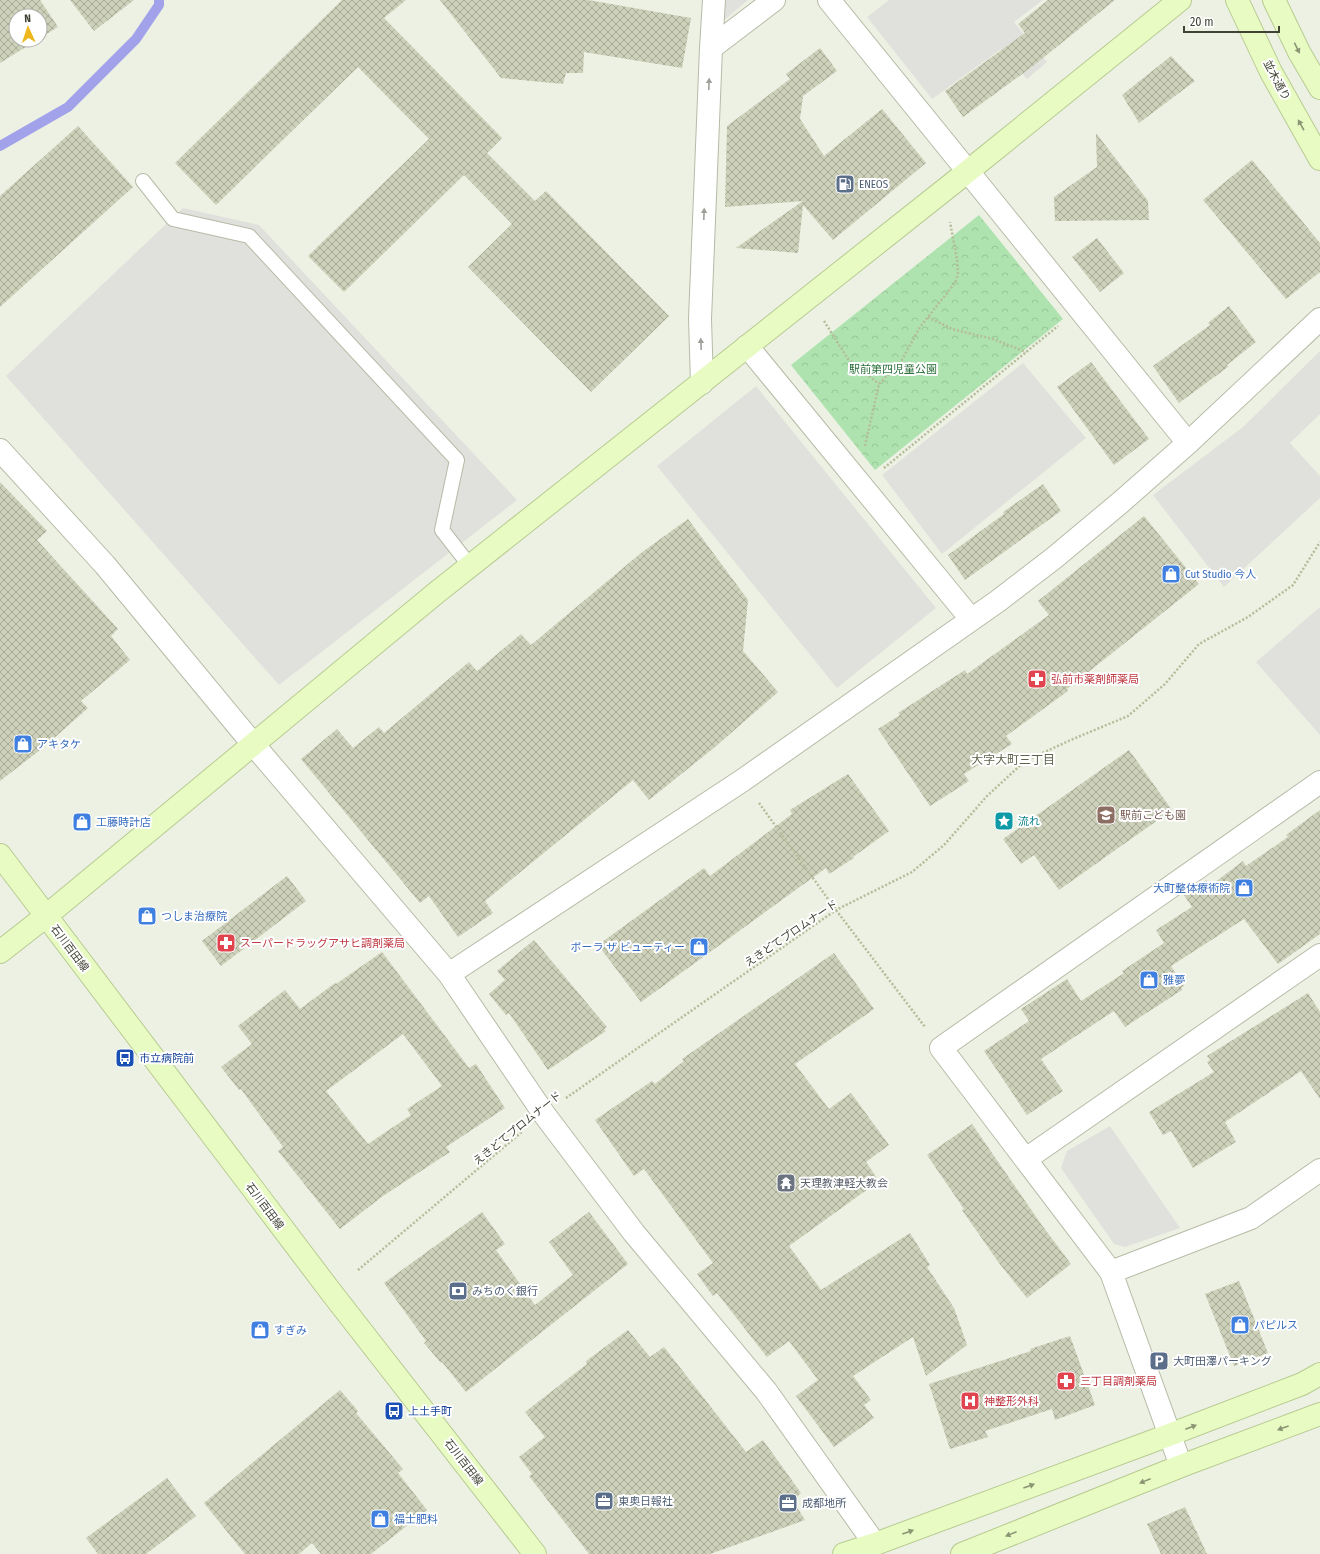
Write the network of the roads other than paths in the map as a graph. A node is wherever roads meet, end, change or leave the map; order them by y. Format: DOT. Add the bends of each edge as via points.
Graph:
graph roads {
  1 [pos="714,0"];
  2 [pos="774,0"];
  3 [pos="829,0"];
  4 [pos="1180,0"];
  5 [pos="1237,0"];
  6 [pos="1274,0"];
  7 [pos="711,48"];
  8 [pos="1320,88"];
  9 [pos="1320,159"];
  10 [pos="967,172"];
  11 [pos="143,181"];
  12 [pos="1320,320"];
  13 [pos="747,346"];
  14 [pos="702,383"];
  15 [pos="1188,443"];
  16 [pos="0,450"];
  17 [pos="470,566"];
  18 [pos="971,619"];
  19 [pos="254,744"];
  20 [pos="1320,782"];
  21 [pos="0,855"];
  22 [pos="46,916"];
  23 [pos="0,952"];
  24 [pos="1320,955"];
  25 [pos="449,974"];
  26 [pos="1026,1159"];
  27 [pos="1320,1170"];
  28 [pos="1111,1272"];
  29 [pos="1320,1374"];
  30 [pos="1320,1414"];
  31 [pos="1169,1435"];
  32 [pos="1181,1466"];
  33 [pos="875,1544"];
  34 [pos="535,1554"];
  35 [pos="844,1554"];
  36 [pos="962,1554"];
  1 -- 7 [label="street"];
  2 -- 7 [label="street"];
  3 -- 10 [label="street"];
  4 -- 10 [label="street"];
  9 -- 5 [label="street, 並木通り, one-way" via="1271,72"];
  6 -- 8 [label="street, one-way"];
  14 -- 7 [label="street, one-way" via="700,318"];
  10 -- 13 [label="street"];
  10 -- 15 [label="street"];
  11 -- 17 [label="lane" via="172,219 249,236 457,460 442,530"];
  12 -- 15 [label="street"];
  13 -- 14 [label="street"];
  13 -- 18 [label="street"];
  14 -- 17 [label="street"];
  15 -- 18 [label="street" via="1054,558"];
  16 -- 19 [label="street" via="105,565"];
  17 -- 19 [label="street"];
  18 -- 25 [label="street" via="743,780"];
  19 -- 22 [label="street"];
  19 -- 25 [label="street"];
  20 -- 26 [label="street" via="941,1048"];
  21 -- 22 [label="street, 石川百田線"];
  22 -- 23 [label="street"];
  22 -- 34 [label="street, 石川百田線" via="331,1292"];
  24 -- 26 [label="street"];
  25 -- 33 [label="street" via="544,1114 634,1233 766,1391"];
  26 -- 28 [label="street"];
  27 -- 28 [label="street" via="1251,1218"];
  28 -- 31 [label="street"];
  31 -- 29 [label="street, one-way" via="1302,1384"];
  30 -- 32 [label="street, one-way"];
  31 -- 32 [label="street"];
  33 -- 31 [label="street, one-way"];
  32 -- 36 [label="street, one-way"];
  33 -- 35 [label="street"];
}
